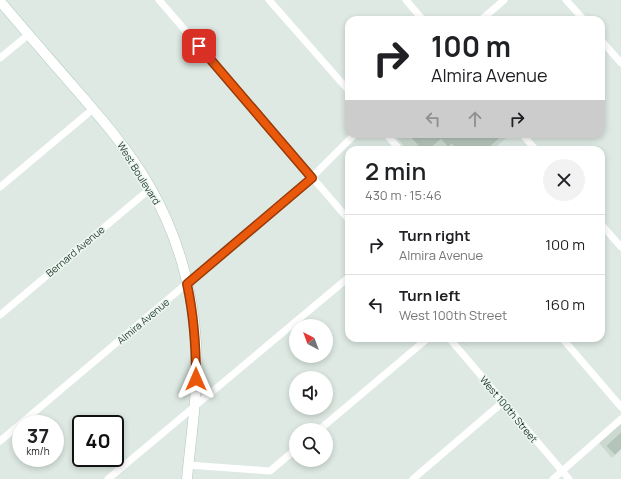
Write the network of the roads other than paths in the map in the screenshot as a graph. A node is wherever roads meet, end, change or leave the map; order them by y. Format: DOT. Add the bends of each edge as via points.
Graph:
graph roads {
  1 [pos="160,0"];
  2 [pos="270,0"];
  3 [pos="406,0"];
  4 [pos="504,0"];
  5 [pos="566,0"];
  6 [pos="0,1"];
  7 [pos="420,16"];
  8 [pos="486,16"];
  9 [pos="580,16"];
  10 [pos="28,34"];
  11 [pos="605,45"];
  12 [pos="0,58"];
  13 [pos="621,63"];
  14 [pos="345,87"];
  15 [pos="93,109"];
  16 [pos="351,138"];
  17 [pos="390,138"];
  18 [pos="526,138"];
  19 [pos="396,146"];
  20 [pos="532,146"];
  21 [pos="312,178"];
  22 [pos="0,187"];
  23 [pos="151,188"];
  24 [pos="345,215"];
  25 [pos="605,229"];
  26 [pos="621,247"];
  27 [pos="345,280"];
  28 [pos="187,284"];
  29 [pos="0,315"];
  30 [pos="423,342"];
  31 [pos="452,342"];
  32 [pos="565,342"];
  33 [pos="503,402"];
  34 [pos="195,406"];
  35 [pos="621,407"];
  36 [pos="621,419"];
  37 [pos="327,423"];
  38 [pos="0,441"];
  39 [pos="289,455"];
  40 [pos="188,465"];
  41 [pos="563,471"];
  42 [pos="108,479"];
  43 [pos="187,479"];
  44 [pos="413,479"];
  45 [pos="553,479"];
  46 [pos="569,479"];
  1 -- 21 [label="street"];
  2 -- 14 [label="street"];
  3 -- 7 [label="street"];
  4 -- 8 [label="street"];
  5 -- 9 [label="street"];
  6 -- 10 [label="street, West Boulevard"];
  10 -- 12 [label="street"];
  10 -- 15 [label="street, West Boulevard"];
  11 -- 13 [label="street"];
  15 -- 22 [label="street"];
  15 -- 23 [label="street, West Boulevard" via="116,136"];
  16 -- 21 [label="street, Almira Avenue"];
  17 -- 19 [label="street"];
  18 -- 20 [label="street"];
  21 -- 24 [label="street"];
  21 -- 28 [label="street, Almira Avenue"];
  23 -- 28 [label="street, West Boulevard" via="177,244"];
  23 -- 29 [label="street, Bernard Avenue"];
  25 -- 26 [label="street"];
  27 -- 34 [label="street"];
  28 -- 34 [label="street, West Boulevard" via="196,344"];
  28 -- 38 [label="street, Almira Avenue"];
  30 -- 37 [label="street"];
  31 -- 33 [label="street, West 100th Street"];
  32 -- 35 [label="street"];
  33 -- 41 [label="street, West 100th Street"];
  33 -- 44 [label="street"];
  34 -- 40 [label="street, West Boulevard"];
  34 -- 42 [label="street"];
  36 -- 41 [label="street"];
  39 -- 40 [label="street" via="270,471"];
  40 -- 43 [label="street, West Boulevard"];
  41 -- 45 [label="street"];
  41 -- 46 [label="street, West 100th Street"];
}
